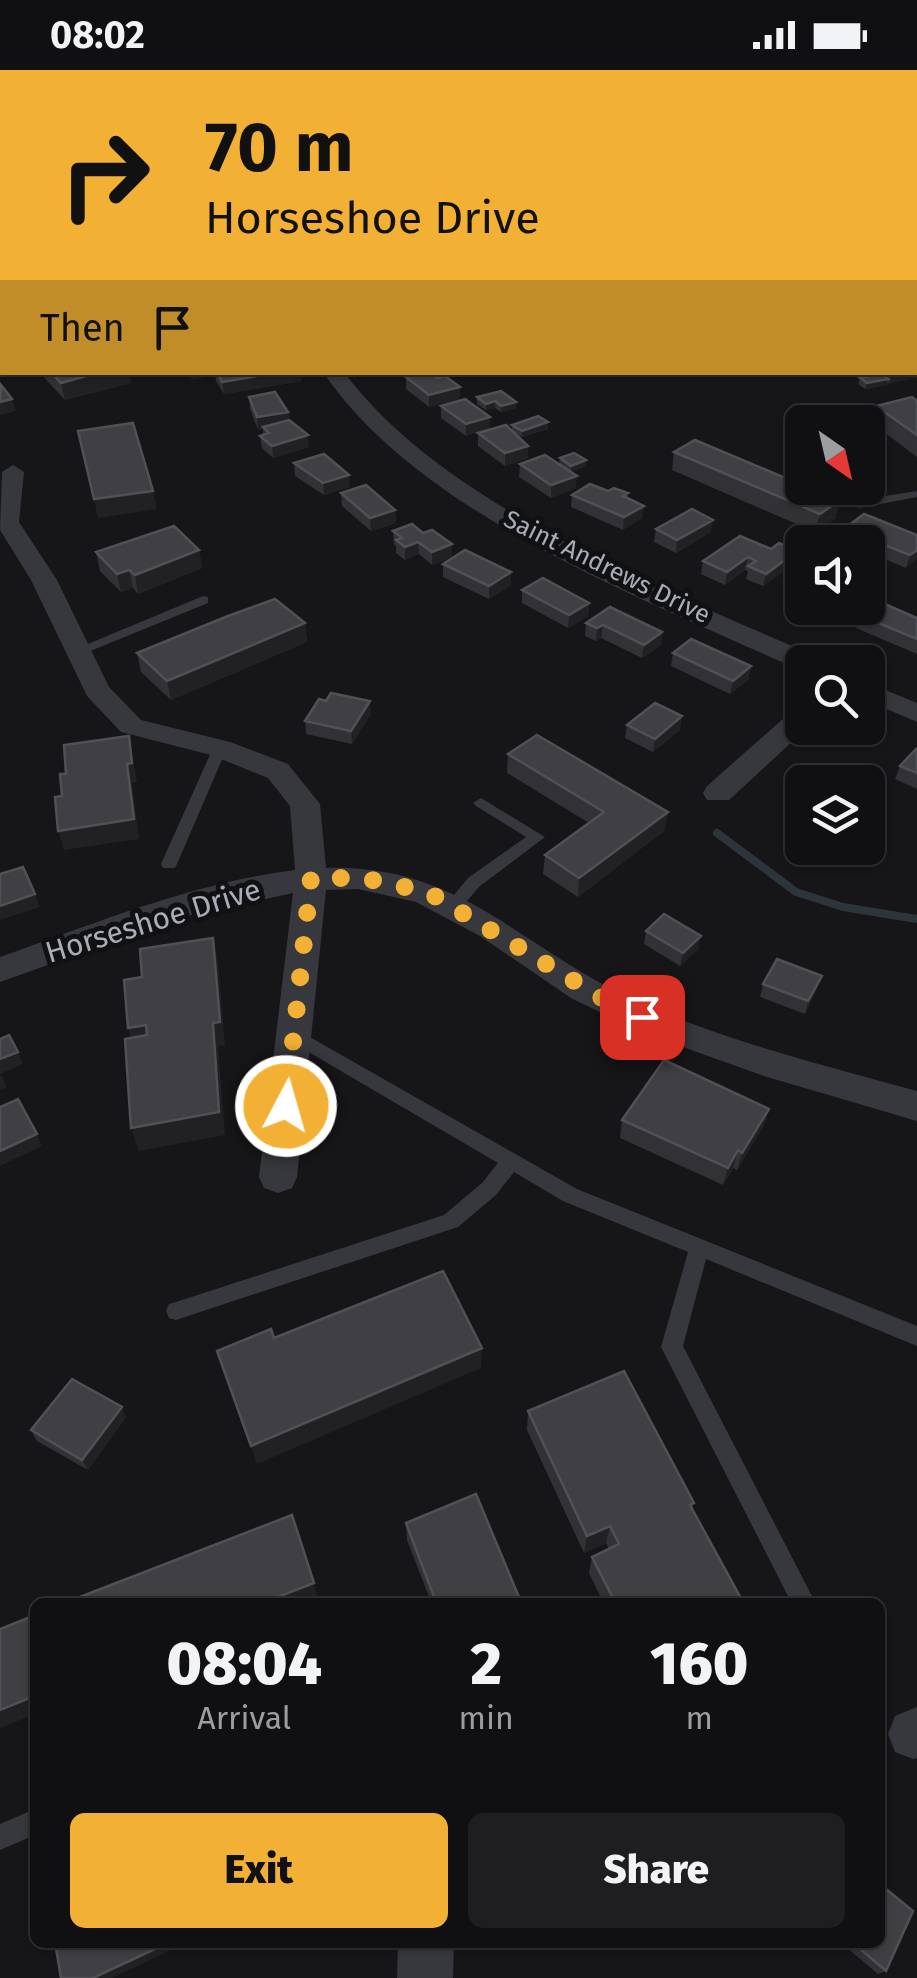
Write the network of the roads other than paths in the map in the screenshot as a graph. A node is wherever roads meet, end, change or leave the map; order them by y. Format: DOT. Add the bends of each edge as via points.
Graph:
graph roads {
  1 [pos="335,375"];
  2 [pos="13,472"];
  3 [pos="917,494"];
  4 [pos="885,500"];
  5 [pos="203,600"];
  6 [pos="78,651"];
  7 [pos="785,653"];
  8 [pos="885,699"];
  9 [pos="917,713"];
  10 [pos="785,732"];
  11 [pos="220,748"];
  12 [pos="718,793"];
  13 [pos="481,803"];
  14 [pos="169,864"];
  15 [pos="311,878"];
  16 [pos="452,907"];
  17 [pos="0,970"];
  18 [pos="294,1035"];
  19 [pos="917,1106"];
  20 [pos="511,1161"];
  21 [pos="278,1177"];
  22 [pos="699,1248"];
  23 [pos="176,1311"];
  24 [pos="917,1336"];
  25 [pos="801,1598"];
  26 [pos="30,1824"];
  27 [pos="0,1836"];
  28 [pos="426,1948"];
  29 [pos="425,1978"];
  1 -- 7 [label="street, Saint Andrews Drive" via="422,464 513,525"];
  2 -- 6 [label="street" via="7,522"];
  3 -- 4 [label="lane"];
  5 -- 6 [label="lane"];
  6 -- 11 [label="street" via="97,690 132,726"];
  8 -- 9 [label="street"];
  10 -- 12 [label="street"];
  11 -- 14 [label="lane"];
  11 -- 15 [label="street" via="278,771 306,804"];
  13 -- 16 [label="lane" via="537,837 474,882"];
  15 -- 16 [label="street, Horseshoe Drive" via="363,878 428,892"];
  15 -- 17 [label="street, Horseshoe Drive" via="184,906"];
  15 -- 18 [label="street"];
  16 -- 19 [label="street, Horseshoe Drive" via="612,1004 734,1054"];
  18 -- 20 [label="lane"];
  18 -- 21 [label="street"];
  20 -- 22 [label="lane" via="570,1195"];
  20 -- 23 [label="lane" via="450,1221"];
  22 -- 24 [label="lane"];
  22 -- 25 [label="lane" via="672,1348"];
  26 -- 27 [label="lane"];
  28 -- 29 [label="street"];
}
